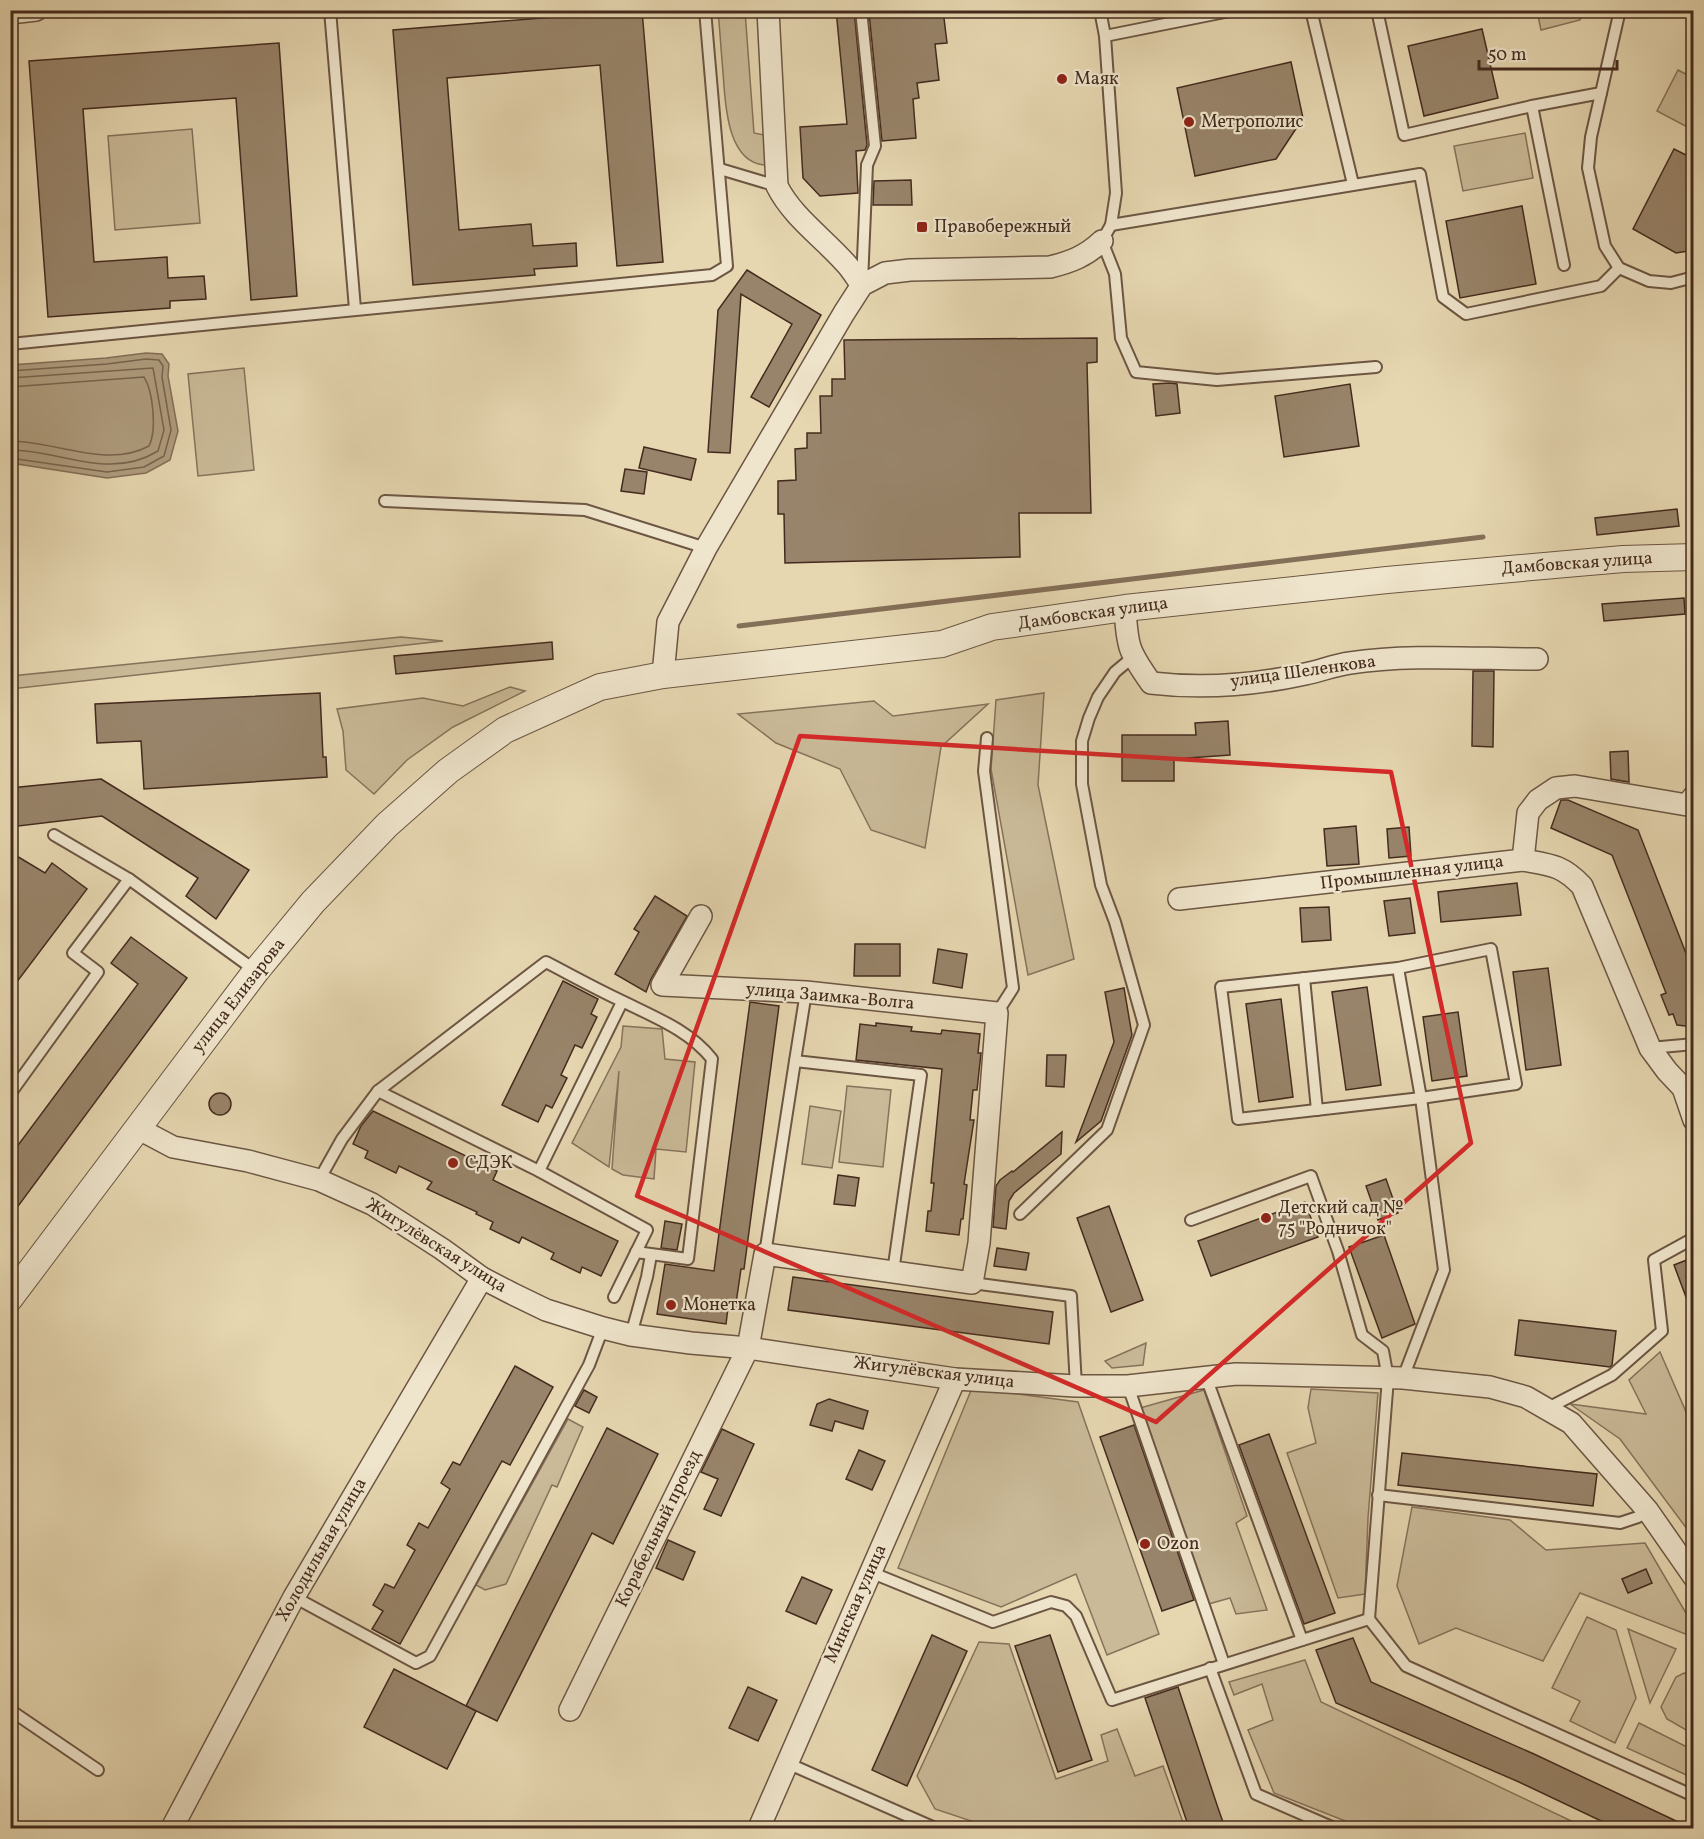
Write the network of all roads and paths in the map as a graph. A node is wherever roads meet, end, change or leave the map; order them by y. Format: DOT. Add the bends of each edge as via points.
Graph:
graph roads {
  1 [pos="36,10"];
  2 [pos="330,10"];
  3 [pos="705,10"];
  4 [pos="768,10"];
  5 [pos="861,10"];
  6 [pos="1100,10"];
  7 [pos="1235,10"];
  8 [pos="1311,10"];
  9 [pos="1377,10"];
  10 [pos="1620,10"];
  11 [pos="10,13"];
  12 [pos="1105,36"];
  13 [pos="1601,93"];
  14 [pos="1532,106"];
  15 [pos="720,169"];
  16 [pos="1353,184"];
  17 [pos="777,186"];
  18 [pos="1106,233"];
  19 [pos="1564,265"];
  20 [pos="1619,268"];
  21 [pos="1694,277"];
  22 [pos="862,285"];
  23 [pos="355,309"];
  24 [pos="10,344"];
  25 [pos="1376,367"];
  26 [pos="385,501"];
  27 [pos="1694,546"];
  28 [pos="706,548"];
  29 [pos="1694,557"];
  30 [pos="1646,558"];
  31 [pos="1125,608"];
  32 [pos="1133,657"];
  33 [pos="1537,659"];
  34 [pos="663,675"];
  35 [pos="505,730"];
  36 [pos="987,738"];
  37 [pos="1694,795"];
  38 [pos="54,835"];
  39 [pos="1523,860"];
  40 [pos="129,879"];
  41 [pos="1179,899"];
  42 [pos="701,916"];
  43 [pos="1398,968"];
  44 [pos="256,971"];
  45 [pos="1304,978"];
  46 [pos="806,992"];
  47 [pos="622,1002"];
  48 [pos="997,1013"];
  49 [pos="1694,1044"];
  50 [pos="1650,1048"];
  51 [pos="795,1061"];
  52 [pos="378,1091"];
  53 [pos="10,1094"];
  54 [pos="1421,1098"];
  55 [pos="1317,1110"];
  56 [pos="1694,1120"];
  57 [pos="139,1129"];
  58 [pos="539,1171"];
  59 [pos="319,1180"];
  60 [pos="1020,1214"];
  61 [pos="1191,1220"];
  62 [pos="1694,1238"];
  63 [pos="636,1252"];
  64 [pos="765,1254"];
  65 [pos="651,1255"];
  66 [pos="893,1272"];
  67 [pos="482,1278"];
  68 [pos="972,1282"];
  69 [pos="10,1298"];
  70 [pos="614,1298"];
  71 [pos="603,1328"];
  72 [pos="630,1335"];
  73 [pos="748,1348"];
  74 [pos="1206,1377"];
  75 [pos="1396,1378"];
  76 [pos="955,1379"];
  77 [pos="1076,1386"];
  78 [pos="1128,1386"];
  79 [pos="1546,1409"];
  80 [pos="1378,1495"];
  81 [pos="1648,1511"];
  82 [pos="870,1572"];
  83 [pos="1694,1577"];
  84 [pos="294,1597"];
  85 [pos="1368,1619"];
  86 [pos="1302,1640"];
  87 [pos="1224,1664"];
  88 [pos="1210,1668"];
  89 [pos="10,1710"];
  90 [pos="570,1710"];
  91 [pos="787,1763"];
  92 [pos="98,1770"];
  93 [pos="1694,1796"];
  94 [pos="172,1828"];
  95 [pos="759,1828"];
  96 [pos="936,1828"];
  97 [pos="1334,1828"];
  1 -- 11 [label="street"];
  2 -- 23 [label="lane"];
  3 -- 15 [label="lane"];
  4 -- 17 [label="street"];
  5 -- 22 [label="lane" via="875,147 867,165"];
  6 -- 12 [label="lane"];
  7 -- 12 [label="lane"];
  8 -- 16 [label="lane"];
  9 -- 14 [label="lane" via="1404,135"];
  10 -- 13 [label="lane"];
  12 -- 18 [label="lane" via="1116,193"];
  13 -- 14 [label="lane"];
  13 -- 20 [label="lane" via="1588,168 1605,246"];
  14 -- 19 [label="lane"];
  15 -- 17 [label="lane"];
  15 -- 23 [label="lane" via="727,266 712,275"];
  16 -- 18 [label="lane"];
  16 -- 20 [label="lane" via="1419,174 1443,297 1466,314 1601,286"];
  17 -- 22 [label="street" via="783,198"];
  18 -- 22 [label="street" via="1089,253 1050,267 910,270 885,273"];
  18 -- 25 [label="lane" via="1120,303 1121,338 1136,372 1217,380"];
  20 -- 21 [label="lane" via="1649,281 1671,283"];
  22 -- 28 [label="street"];
  23 -- 24 [label="lane"];
  26 -- 28 [label="lane" via="585,510"];
  27 -- 30 [label="street"];
  28 -- 34 [label="street" via="668,622"];
  29 -- 30 [label="street, Дамбовская улица"];
  30 -- 31 [label="street, Дамбовская улица"];
  31 -- 32 [label="street, улица Шеленкова" via="1126,639"];
  31 -- 34 [label="street, Дамбовская улица" via="992,627 942,644"];
  32 -- 33 [label="street, улица Шеленкова" via="1151,683 1184,687 1281,678 1349,663"];
  32 -- 60 [label="lane" via="1115,672 1089,718 1082,741 1082,784 1101,885 1144,1024 1107,1130"];
  34 -- 35 [label="street, Дамбовская улица" via="600,687"];
  35 -- 44 [label="street, улица Елизарова" via="448,771 387,825 313,902"];
  36 -- 48 [label="lane" via="984,771 1013,987"];
  37 -- 39 [label="street, Промышленная улица" via="1687,805 1575,786 1556,788 1538,800 1528,813"];
  38 -- 40 [label="lane"];
  39 -- 41 [label="street, Промышленная улица"];
  39 -- 50 [label="street" via="1569,872 1582,886"];
  40 -- 44 [label="lane"];
  40 -- 53 [label="lane" via="73,953 98,972"];
  42 -- 46 [label="street, улица Заимка-Волга" via="662,985"];
  43 -- 45 [label="lane"];
  43 -- 54 [label="lane"];
  43 -- 54 [label="lane" via="1491,950 1516,1084"];
  44 -- 57 [label="street, улица Елизарова"];
  45 -- 55 [label="lane"];
  45 -- 55 [label="lane" via="1221,987 1238,1119"];
  46 -- 48 [label="street, улица Заимка-Волга"];
  46 -- 51 [label="lane"];
  47 -- 52 [label="lane" via="546,962"];
  47 -- 58 [label="lane"];
  47 -- 65 [label="lane" via="663,1019 712,1059 688,1259"];
  48 -- 68 [label="street" via="979,1243"];
  49 -- 50 [label="lane"];
  50 -- 56 [label="street" via="1683,1088"];
  51 -- 64 [label="lane"];
  51 -- 66 [label="lane" via="921,1075"];
  52 -- 58 [label="lane"];
  52 -- 59 [label="lane" via="342,1139"];
  54 -- 55 [label="lane"];
  54 -- 75 [label="lane" via="1444,1270"];
  57 -- 59 [label="street, Жигулёвская улица" via="173,1147"];
  57 -- 69 [label="street, улица Елизарова"];
  58 -- 63 [label="lane" via="647,1230"];
  59 -- 67 [label="street, Жигулёвская улица" via="372,1204"];
  61 -- 75 [label="lane" via="1311,1176 1362,1335 1383,1351"];
  62 -- 79 [label="lane" via="1654,1260 1662,1331 1612,1375"];
  63 -- 65 [label="lane"];
  63 -- 70 [label="lane"];
  64 -- 66 [label="street"];
  64 -- 73 [label="street, Корабельный проезд"];
  65 -- 72 [label="lane"];
  66 -- 68 [label="street"];
  67 -- 71 [label="street, Жигулёвская улица" via="546,1310"];
  67 -- 84 [label="street, Холодильная улица"];
  68 -- 77 [label="lane" via="1071,1296"];
  71 -- 72 [label="street, Жигулёвская улица"];
  71 -- 84 [label="lane" via="589,1365 430,1656 416,1663"];
  72 -- 73 [label="street, Жигулёвская улица"];
  73 -- 76 [label="street, Жигулёвская улица"];
  73 -- 90 [label="street, Корабельный проезд"];
  74 -- 75 [label="street, Жигулёвская улица" via="1236,1374"];
  74 -- 78 [label="street, Жигулёвская улица"];
  74 -- 86 [label="lane"];
  75 -- 79 [label="street, Жигулёвская улица" via="1490,1387 1526,1397"];
  75 -- 80 [label="lane"];
  76 -- 77 [label="street, Жигулёвская улица"];
  76 -- 82 [label="street, Минская улица"];
  77 -- 78 [label="street, Жигулёвская улица"];
  78 -- 87 [label="lane"];
  79 -- 81 [label="street, Жигулёвская улица" via="1571,1423"];
  80 -- 81 [label="lane" via="1620,1523"];
  80 -- 85 [label="lane"];
  81 -- 83 [label="street, Жигулёвская улица"];
  82 -- 88 [label="lane" via="993,1622 1051,1602 1066,1606 1076,1616 1112,1700"];
  82 -- 91 [label="street, Минская улица"];
  84 -- 94 [label="street, Холодильная улица"];
  85 -- 86 [label="lane"];
  85 -- 93 [label="lane" via="1406,1666"];
  86 -- 87 [label="lane"];
  87 -- 88 [label="lane"];
  88 -- 97 [label="lane" via="1256,1794"];
  89 -- 92 [label="lane"];
  91 -- 95 [label="street, Минская улица"];
  91 -- 96 [label="lane"];
}
